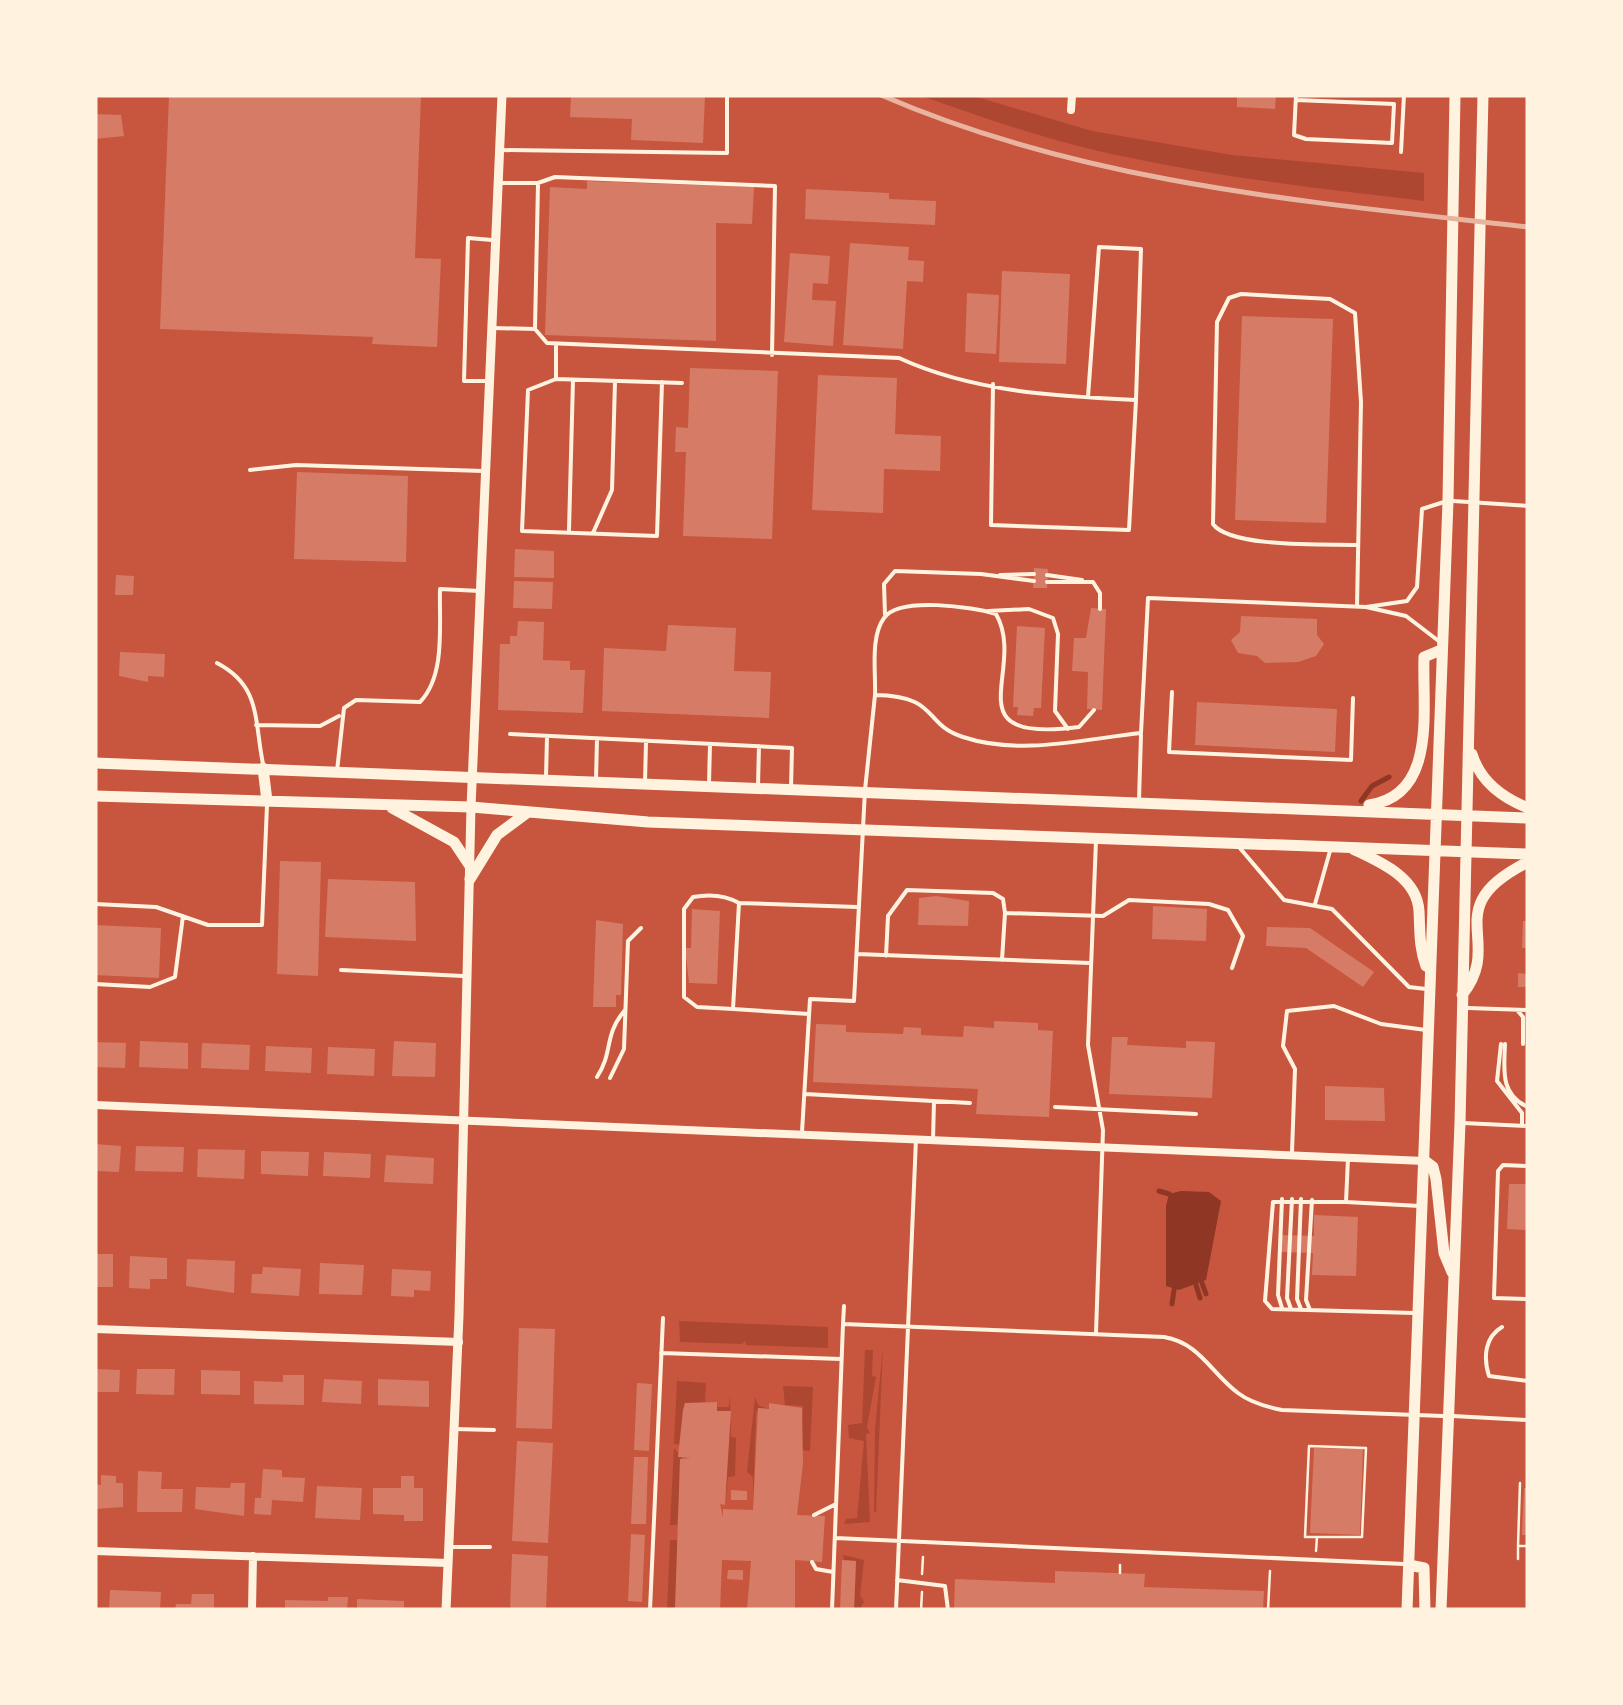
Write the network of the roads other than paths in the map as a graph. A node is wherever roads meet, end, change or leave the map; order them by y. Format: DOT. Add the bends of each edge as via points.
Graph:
graph roads {
  1 [pos="502,95"];
  2 [pos="727,95"];
  3 [pos="1072,95"];
  4 [pos="1395,95"];
  5 [pos="1404,95"];
  6 [pos="1455,95"];
  7 [pos="1483,95"];
  8 [pos="1296,98"];
  9 [pos="1394,104"];
  10 [pos="1071,110"];
  11 [pos="500,150"];
  12 [pos="1402,152"];
  13 [pos="499,183"];
  14 [pos="538,184"];
  15 [pos="497,240"];
  16 [pos="493,328"];
  17 [pos="535,330"];
  18 [pos="556,344"];
  19 [pos="772,354"];
  20 [pos="556,380"];
  21 [pos="573,380"];
  22 [pos="492,381"];
  23 [pos="615,381"];
  24 [pos="662,382"];
  25 [pos="682,383"];
  26 [pos="993,384"];
  27 [pos="1088,397"];
  28 [pos="1136,400"];
  29 [pos="250,470"];
  30 [pos="488,471"];
  31 [pos="1448,501"];
  32 [pos="1476,502"];
  33 [pos="1528,506"];
  34 [pos="569,533"];
  35 [pos="593,534"];
  36 [pos="1356,546"];
  37 [pos="1034,574"];
  38 [pos="1047,575"];
  39 [pos="995,576"];
  40 [pos="1083,580"];
  41 [pos="1034,582"];
  42 [pos="1047,582"];
  43 [pos="482,591"];
  44 [pos="1356,606"];
  45 [pos="1366,607"];
  46 [pos="1100,609"];
  47 [pos="987,612"];
  48 [pos="885,615"];
  49 [pos="1441,647"];
  50 [pos="217,663"];
  51 [pos="1172,692"];
  52 [pos="876,695"];
  53 [pos="1354,698"];
  54 [pos="1094,710"];
  55 [pos="342,714"];
  56 [pos="256,724"];
  57 [pos="1068,729"];
  58 [pos="510,734"];
  59 [pos="1142,734"];
  60 [pos="548,737"];
  61 [pos="597,739"];
  62 [pos="646,742"];
  63 [pos="710,744"];
  64 [pos="759,746"];
  65 [pos="1470,747"];
  66 [pos="95,763"];
  67 [pos="264,768"];
  68 [pos="338,771"];
  69 [pos="474,775"];
  70 [pos="546,778"];
  71 [pos="596,780"];
  72 [pos="645,782"];
  73 [pos="709,784"];
  74 [pos="758,786"];
  75 [pos="792,788"];
  76 [pos="865,790"];
  77 [pos="95,796"];
  78 [pos="1139,800"];
  79 [pos="268,801"];
  80 [pos="384,804"];
  81 [pos="472,807"];
  82 [pos="1528,808"];
  83 [pos="1342,809"];
  84 [pos="529,812"];
  85 [pos="1434,814"];
  86 [pos="1468,815"];
  87 [pos="1528,818"];
  88 [pos="863,829"];
  89 [pos="1096,840"];
  90 [pos="1236,844"];
  91 [pos="1332,846"];
  92 [pos="1349,847"];
  93 [pos="1433,850"];
  94 [pos="1466,852"];
  95 [pos="1528,858"];
  96 [pos="470,872"];
  97 [pos="739,903"];
  98 [pos="95,904"];
  99 [pos="1314,906"];
  100 [pos="859,908"];
  101 [pos="1004,913"];
  102 [pos="183,916"];
  103 [pos="1092,916"];
  104 [pos="641,928"];
  105 [pos="857,954"];
  106 [pos="886,956"];
  107 [pos="1002,960"];
  108 [pos="1090,964"];
  109 [pos="1232,968"];
  110 [pos="342,970"];
  111 [pos="1428,971"];
  112 [pos="468,977"];
  113 [pos="95,984"];
  114 [pos="1428,989"];
  115 [pos="1462,1002"];
  116 [pos="733,1009"];
  117 [pos="626,1010"];
  118 [pos="1517,1010"];
  119 [pos="1528,1010"];
  120 [pos="809,1014"];
  121 [pos="1426,1030"];
  122 [pos="1523,1044"];
  123 [pos="596,1077"];
  124 [pos="610,1078"];
  125 [pos="804,1094"];
  126 [pos="934,1100"];
  127 [pos="970,1102"];
  128 [pos="95,1105"];
  129 [pos="1055,1107"];
  130 [pos="1528,1107"];
  131 [pos="1098,1108"];
  132 [pos="1196,1114"];
  133 [pos="465,1118"];
  134 [pos="1460,1123"];
  135 [pos="1525,1126"];
  136 [pos="802,1134"];
  137 [pos="916,1139"];
  138 [pos="933,1140"];
  139 [pos="1102,1148"];
  140 [pos="1292,1155"];
  141 [pos="1348,1158"];
  142 [pos="1425,1161"];
  143 [pos="1528,1166"];
  144 [pos="1282,1199"];
  145 [pos="1292,1199"];
  146 [pos="1300,1200"];
  147 [pos="1312,1200"];
  148 [pos="1346,1202"];
  149 [pos="1425,1206"];
  150 [pos="1454,1276"];
  151 [pos="1528,1299"];
  152 [pos="844,1306"];
  153 [pos="1282,1309"];
  154 [pos="1291,1309"];
  155 [pos="1302,1310"];
  156 [pos="1310,1310"];
  157 [pos="1420,1313"];
  158 [pos="663,1318"];
  159 [pos="843,1324"];
  160 [pos="908,1327"];
  161 [pos="95,1328"];
  162 [pos="1502,1328"];
  163 [pos="1096,1334"];
  164 [pos="458,1342"];
  165 [pos="660,1353"];
  166 [pos="842,1359"];
  167 [pos="1528,1382"];
  168 [pos="1416,1415"];
  169 [pos="1449,1416"];
  170 [pos="1528,1420"];
  171 [pos="454,1429"];
  172 [pos="494,1430"];
  173 [pos="836,1504"];
  174 [pos="814,1515"];
  175 [pos="835,1538"];
  176 [pos="898,1541"];
  177 [pos="449,1547"];
  178 [pos="490,1548"];
  179 [pos="95,1551"];
  180 [pos="253,1556"];
  181 [pos="812,1562"];
  182 [pos="448,1563"];
  183 [pos="1409,1565"];
  184 [pos="833,1572"];
  185 [pos="897,1580"];
  186 [pos="252,1610"];
  187 [pos="446,1610"];
  188 [pos="650,1610"];
  189 [pos="832,1610"];
  190 [pos="896,1610"];
  191 [pos="948,1610"];
  192 [pos="1407,1610"];
  193 [pos="1425,1610"];
  194 [pos="1441,1610"];
  1 -- 11 [label="street"];
  2 -- 11 [label="lane" via="726,153"];
  3 -- 10 [label="street"];
  4 -- 9 [label="lane"];
  5 -- 12 [label="lane"];
  6 -- 31 [label="main road"];
  7 -- 32 [label="main road"];
  8 -- 9 [label="lane"];
  8 -- 9 [label="lane" via="1294,134 1306,140 1392,144"];
  11 -- 13 [label="street"];
  13 -- 14 [label="lane"];
  13 -- 15 [label="street"];
  14 -- 17 [label="lane"];
  14 -- 19 [label="lane" via="554,177 775,186"];
  15 -- 16 [label="street"];
  15 -- 22 [label="lane" via="468,238 464,380"];
  16 -- 17 [label="lane"];
  16 -- 22 [label="street"];
  17 -- 18 [label="lane"];
  18 -- 19 [label="lane"];
  18 -- 20 [label="lane"];
  19 -- 26 [label="lane" via="899,358 945,379"];
  20 -- 21 [label="lane"];
  20 -- 34 [label="lane" via="528,390 522,531"];
  21 -- 23 [label="lane"];
  21 -- 34 [label="lane"];
  22 -- 30 [label="street"];
  23 -- 24 [label="lane"];
  23 -- 35 [label="lane" via="612,490"];
  24 -- 25 [label="lane"];
  24 -- 35 [label="lane" via="658,536"];
  26 -- 27 [label="lane"];
  26 -- 28 [label="lane" via="991,525 1130,530"];
  27 -- 28 [label="lane"];
  27 -- 28 [label="lane" via="1099,246 1142,249"];
  29 -- 30 [label="lane" via="296,465"];
  30 -- 43 [label="street"];
  31 -- 32 [label="lane"];
  31 -- 45 [label="lane" via="1422,508 1416,587 1407,602"];
  31 -- 49 [label="main road"];
  32 -- 33 [label="lane"];
  32 -- 65 [label="main road"];
  34 -- 35 [label="lane"];
  36 -- 36 [label="lane" via="1361,402 1355,313 1330,299 1229,298 1217,322 1213,524 1245,540"];
  36 -- 44 [label="lane"];
  37 -- 39 [label="lane"];
  38 -- 40 [label="lane"];
  39 -- 41 [label="lane"];
  39 -- 48 [label="lane" via="895,572 884,584"];
  40 -- 42 [label="lane"];
  40 -- 46 [label="lane" via="1097,585"];
  43 -- 55 [label="lane" via="440,589 438,660 430,692 420,702 356,700"];
  43 -- 69 [label="street"];
  44 -- 45 [label="lane"];
  44 -- 59 [label="lane" via="1148,598"];
  45 -- 49 [label="lane" via="1406,616"];
  47 -- 48 [label="lane" via="921,606"];
  47 -- 57 [label="lane" via="1003,626 1002,712 1019,727"];
  47 -- 57 [label="lane" via="1028,609 1053,618 1055,711"];
  48 -- 52 [label="lane" via="878,630"];
  49 -- 83 [label="main road" via="1424,657 1419,768 1412,780 1391,801"];
  49 -- 85 [label="main road"];
  50 -- 56 [label="lane" via="241,676"];
  51 -- 53 [label="lane" via="1169,752 1351,760"];
  52 -- 59 [label="lane" via="917,700 956,735 977,741 1049,745"];
  52 -- 76 [label="lane"];
  54 -- 57 [label="lane" via="1086,723"];
  55 -- 56 [label="lane" via="320,726"];
  55 -- 68 [label="lane"];
  56 -- 67 [label="lane"];
  58 -- 60 [label="lane"];
  59 -- 78 [label="lane"];
  60 -- 61 [label="lane"];
  60 -- 70 [label="lane"];
  61 -- 62 [label="lane"];
  61 -- 71 [label="lane"];
  62 -- 63 [label="lane"];
  62 -- 72 [label="lane"];
  63 -- 64 [label="lane"];
  63 -- 73 [label="lane"];
  64 -- 74 [label="lane"];
  64 -- 75 [label="lane" via="792,748"];
  65 -- 82 [label="main road" via="1480,775"];
  65 -- 86 [label="main road"];
  66 -- 67 [label="main road"];
  67 -- 68 [label="main road"];
  67 -- 79 [label="main road"];
  68 -- 69 [label="main road"];
  69 -- 70 [label="main road"];
  69 -- 81 [label="street"];
  70 -- 71 [label="main road"];
  71 -- 72 [label="main road"];
  72 -- 73 [label="main road"];
  73 -- 74 [label="main road"];
  74 -- 75 [label="main road"];
  75 -- 76 [label="main road"];
  76 -- 78 [label="main road"];
  76 -- 88 [label="lane"];
  77 -- 79 [label="main road"];
  78 -- 83 [label="main road"];
  79 -- 80 [label="main road"];
  79 -- 102 [label="lane" via="262,924 208,925"];
  80 -- 81 [label="main road"];
  80 -- 96 [label="main road" via="454,842"];
  81 -- 84 [label="main road"];
  81 -- 96 [label="street"];
  83 -- 85 [label="main road"];
  84 -- 88 [label="main road"];
  84 -- 96 [label="main road" via="497,835"];
  85 -- 86 [label="main road"];
  85 -- 93 [label="main road"];
  86 -- 87 [label="main road"];
  86 -- 94 [label="main road"];
  88 -- 89 [label="main road"];
  88 -- 100 [label="lane"];
  89 -- 90 [label="main road"];
  89 -- 103 [label="lane"];
  90 -- 91 [label="main road"];
  90 -- 99 [label="lane" via="1284,900"];
  91 -- 92 [label="main road"];
  91 -- 99 [label="lane"];
  92 -- 93 [label="main road"];
  92 -- 111 [label="main road" via="1412,888"];
  93 -- 94 [label="main road"];
  93 -- 111 [label="main road"];
  94 -- 95 [label="main road"];
  94 -- 115 [label="main road"];
  95 -- 115 [label="main road" via="1480,898 1476,978"];
  96 -- 112 [label="street"];
  97 -- 100 [label="lane"];
  97 -- 116 [label="lane"];
  97 -- 116 [label="lane" via="700,896 684,909 684,997 698,1007"];
  98 -- 102 [label="lane" via="156,907"];
  99 -- 114 [label="lane" via="1332,909 1409,987"];
  100 -- 105 [label="lane"];
  101 -- 103 [label="lane"];
  101 -- 106 [label="lane" via="1003,899 994,893 907,890 888,916"];
  101 -- 107 [label="lane"];
  102 -- 113 [label="lane" via="175,977 150,987"];
  103 -- 108 [label="lane"];
  103 -- 109 [label="lane" via="1130,900 1218,905 1236,918 1243,936"];
  104 -- 117 [label="lane" via="628,941"];
  105 -- 106 [label="lane"];
  105 -- 120 [label="lane" via="854,1001 810,999"];
  106 -- 107 [label="lane"];
  107 -- 108 [label="lane"];
  108 -- 131 [label="lane" via="1088,1045"];
  110 -- 112 [label="lane"];
  111 -- 114 [label="main road"];
  112 -- 133 [label="street"];
  114 -- 121 [label="main road"];
  115 -- 118 [label="lane"];
  115 -- 134 [label="main road"];
  116 -- 120 [label="lane"];
  117 -- 123 [label="lane" via="610,1030"];
  117 -- 124 [label="lane" via="622,1058"];
  118 -- 119 [label="lane"];
  118 -- 122 [label="lane"];
  120 -- 125 [label="lane"];
  121 -- 140 [label="lane" via="1374,1022 1334,1006 1292,1008 1283,1020 1283,1046 1295,1069"];
  121 -- 142 [label="main road"];
  125 -- 126 [label="lane"];
  125 -- 136 [label="lane"];
  126 -- 127 [label="lane"];
  126 -- 138 [label="lane"];
  128 -- 133 [label="street"];
  129 -- 131 [label="lane"];
  130 -- 135 [label="lane" via="1505,1084 1503,1044 1497,1081"];
  131 -- 132 [label="lane"];
  131 -- 139 [label="lane"];
  133 -- 136 [label="street"];
  133 -- 164 [label="street"];
  134 -- 135 [label="lane"];
  134 -- 150 [label="main road"];
  136 -- 137 [label="street"];
  137 -- 138 [label="street"];
  137 -- 160 [label="lane"];
  138 -- 139 [label="street"];
  139 -- 140 [label="street"];
  139 -- 163 [label="lane"];
  140 -- 141 [label="street"];
  141 -- 142 [label="street"];
  141 -- 148 [label="lane"];
  142 -- 149 [label="main road"];
  142 -- 150 [label="main road" via="1433,1167 1444,1254"];
  143 -- 151 [label="lane" via="1498,1170 1494,1298"];
  144 -- 145 [label="lane"];
  144 -- 153 [label="lane"];
  144 -- 153 [label="lane" via="1269,1213 1265,1301"];
  145 -- 146 [label="lane"];
  145 -- 154 [label="lane"];
  146 -- 147 [label="lane"];
  146 -- 155 [label="lane"];
  147 -- 148 [label="lane"];
  147 -- 156 [label="lane"];
  148 -- 149 [label="lane"];
  149 -- 157 [label="main road"];
  150 -- 169 [label="main road"];
  152 -- 159 [label="lane"];
  153 -- 154 [label="lane"];
  154 -- 155 [label="lane"];
  155 -- 156 [label="lane"];
  156 -- 157 [label="lane"];
  157 -- 168 [label="main road"];
  158 -- 165 [label="lane"];
  159 -- 160 [label="lane"];
  159 -- 166 [label="lane"];
  160 -- 163 [label="lane"];
  160 -- 176 [label="lane"];
  161 -- 164 [label="street"];
  162 -- 167 [label="lane" via="1487,1344 1489,1376"];
  163 -- 168 [label="lane" via="1164,1336 1189,1344 1239,1395 1260,1405"];
  164 -- 171 [label="street"];
  165 -- 166 [label="lane"];
  165 -- 188 [label="lane"];
  166 -- 173 [label="lane"];
  168 -- 169 [label="lane"];
  168 -- 183 [label="main road"];
  169 -- 170 [label="lane"];
  169 -- 194 [label="main road"];
  171 -- 172 [label="lane"];
  171 -- 177 [label="street"];
  173 -- 174 [label="lane"];
  173 -- 175 [label="lane"];
  175 -- 176 [label="lane"];
  175 -- 184 [label="lane"];
  176 -- 183 [label="lane"];
  176 -- 185 [label="lane"];
  177 -- 178 [label="lane"];
  177 -- 182 [label="street"];
  179 -- 180 [label="street"];
  180 -- 182 [label="street"];
  180 -- 186 [label="street"];
  181 -- 184 [label="lane"];
  182 -- 187 [label="street"];
  183 -- 192 [label="main road"];
  183 -- 193 [label="main road" via="1424,1568 1427,1576"];
  184 -- 189 [label="lane"];
  185 -- 190 [label="lane"];
  185 -- 191 [label="lane" via="944,1586"];
}
